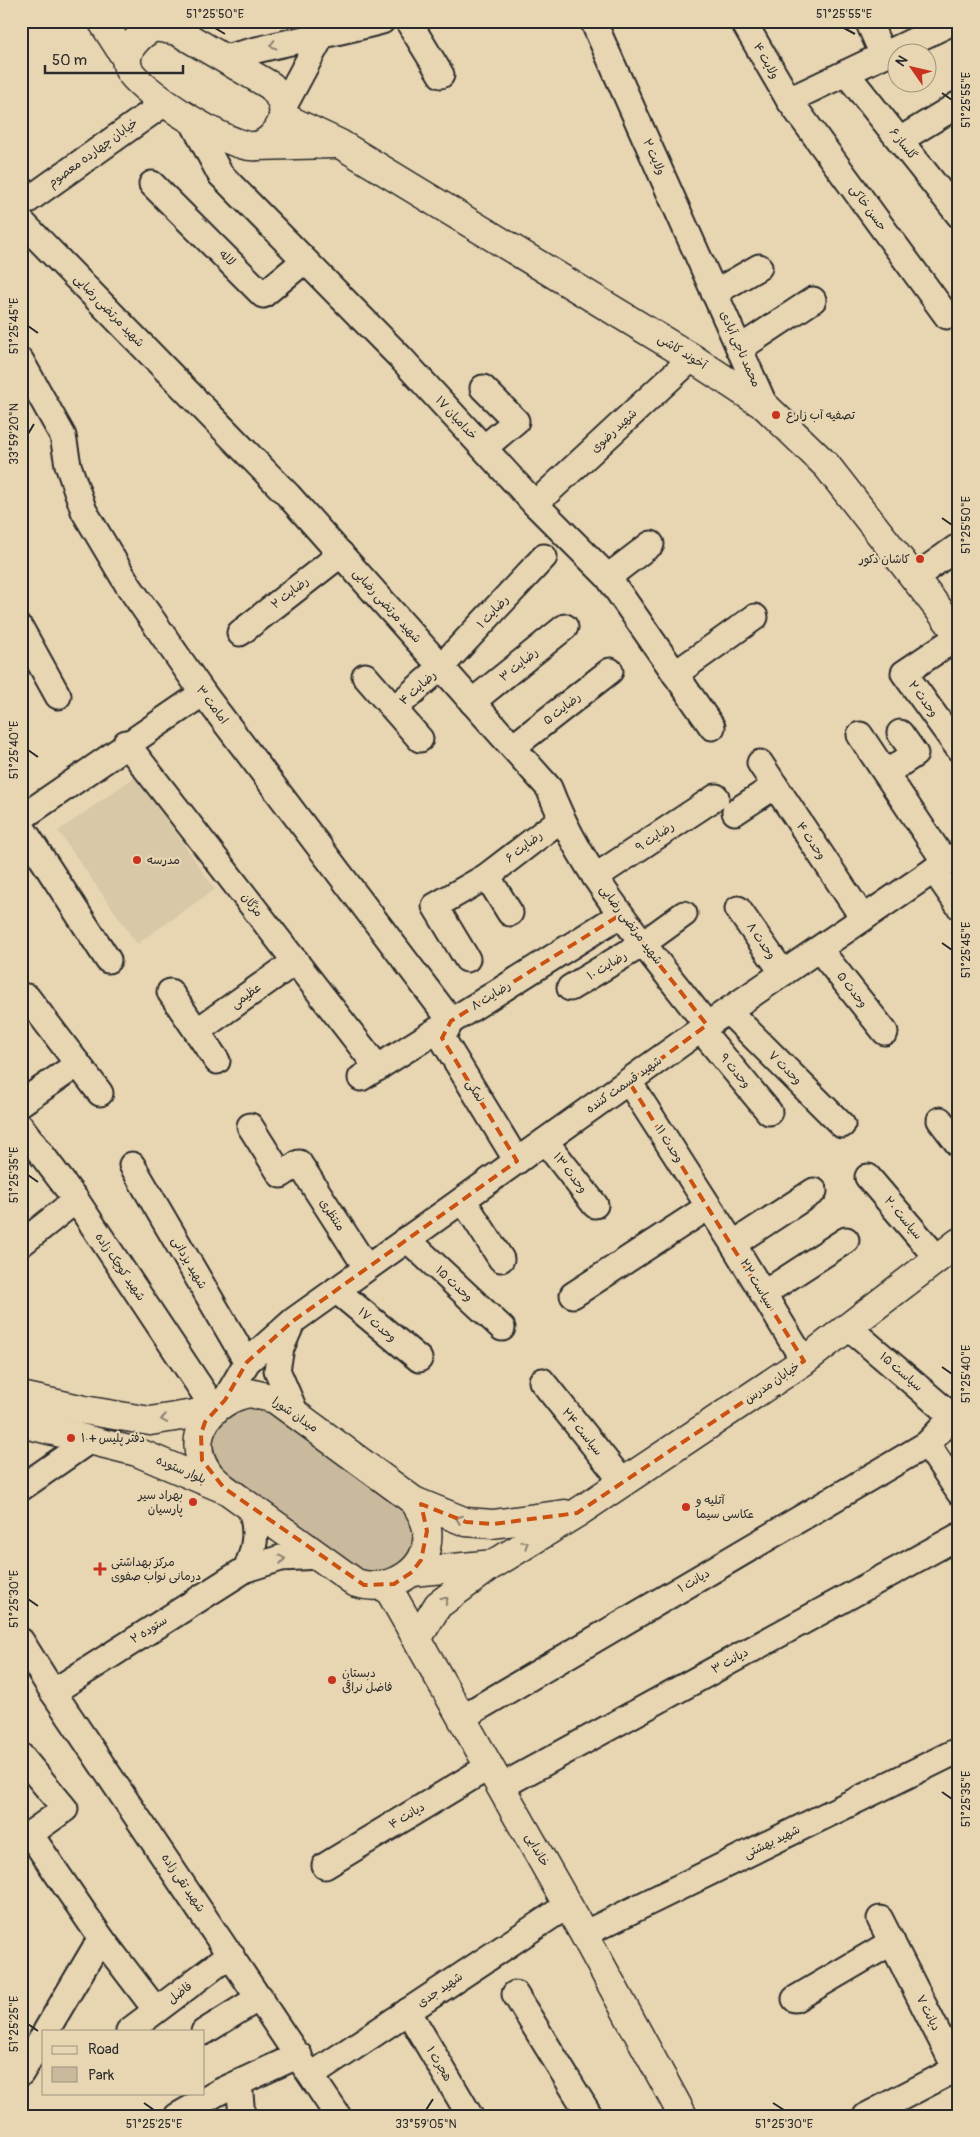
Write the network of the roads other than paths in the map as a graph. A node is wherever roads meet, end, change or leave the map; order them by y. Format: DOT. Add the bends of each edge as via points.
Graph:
graph roads {
  1 [pos="102,21"];
  2 [pos="382,21"];
  3 [pos="408,21"];
  4 [pos="593,21"];
  5 [pos="744,21"];
  6 [pos="868,21"];
  7 [pos="955,21"];
  8 [pos="168,25"];
  9 [pos="319,29"];
  10 [pos="883,55"];
  11 [pos="226,58"];
  12 [pos="127,60"];
  13 [pos="846,73"];
  14 [pos="441,75"];
  15 [pos="789,100"];
  16 [pos="166,102"];
  17 [pos="959,104"];
  18 [pos="283,112"];
  19 [pos="191,119"];
  20 [pos="900,140"];
  21 [pos="340,144"];
  22 [pos="256,146"];
  23 [pos="152,184"];
  24 [pos="21,205"];
  25 [pos="959,215"];
  26 [pos="21,221"];
  27 [pos="304,261"];
  28 [pos="759,267"];
  29 [pos="714,293"];
  30 [pos="813,300"];
  31 [pos="946,316"];
  32 [pos="740,349"];
  33 [pos="692,358"];
  34 [pos="21,361"];
  35 [pos="483,388"];
  36 [pos="765,406"];
  37 [pos="484,448"];
  38 [pos="535,504"];
  39 [pos="651,544"];
  40 [pos="956,548"];
  41 [pos="341,554"];
  42 [pos="544,557"];
  43 [pos="608,577"];
  44 [pos="914,578"];
  45 [pos="755,617"];
  46 [pos="565,627"];
  47 [pos="21,629"];
  48 [pos="240,632"];
  49 [pos="959,635"];
  50 [pos="441,667"];
  51 [pos="610,672"];
  52 [pos="675,674"];
  53 [pos="365,676"];
  54 [pos="203,693"];
  55 [pos="58,696"];
  56 [pos="472,702"];
  57 [pos="394,709"];
  58 [pos="712,726"];
  59 [pos="900,733"];
  60 [pos="860,735"];
  61 [pos="420,739"];
  62 [pos="126,743"];
  63 [pos="513,748"];
  64 [pos="959,749"];
  65 [pos="760,762"];
  66 [pos="886,773"];
  67 [pos="775,786"];
  68 [pos="716,797"];
  69 [pos="735,812"];
  70 [pos="21,818"];
  71 [pos="561,818"];
  72 [pos="21,826"];
  73 [pos="946,861"];
  74 [pos="487,876"];
  75 [pos="595,877"];
  76 [pos="959,906"];
  77 [pos="738,909"];
  78 [pos="510,913"];
  79 [pos="684,914"];
  80 [pos="620,915"];
  81 [pos="863,918"];
  82 [pos="644,943"];
  83 [pos="819,949"];
  84 [pos="467,959"];
  85 [pos="108,960"];
  86 [pos="296,961"];
  87 [pos="783,974"];
  88 [pos="570,988"];
  89 [pos="170,992"];
  90 [pos="21,1001"];
  91 [pos="728,1011"];
  92 [pos="451,1021"];
  93 [pos="704,1028"];
  94 [pos="197,1031"];
  95 [pos="885,1032"];
  96 [pos="217,1060"];
  97 [pos="78,1064"];
  98 [pos="370,1073"];
  99 [pos="629,1082"];
  100 [pos="100,1093"];
  101 [pos="21,1104"];
  102 [pos="769,1112"];
  103 [pos="940,1120"];
  104 [pos="842,1125"];
  105 [pos="250,1126"];
  106 [pos="21,1127"];
  107 [pos="545,1141"];
  108 [pos="959,1145"];
  109 [pos="518,1161"];
  110 [pos="132,1165"];
  111 [pos="868,1177"];
  112 [pos="814,1190"];
  113 [pos="76,1200"];
  114 [pos="462,1200"];
  115 [pos="595,1205"];
  116 [pos="708,1207"];
  117 [pos="407,1239"];
  118 [pos="846,1240"];
  119 [pos="21,1244"];
  120 [pos="733,1244"];
  121 [pos="949,1250"];
  122 [pos="501,1259"];
  123 [pos="366,1267"];
  124 [pos="336,1290"];
  125 [pos="763,1294"];
  126 [pos="573,1295"];
  127 [pos="293,1320"];
  128 [pos="848,1327"];
  129 [pos="502,1328"];
  130 [pos="419,1359"];
  131 [pos="804,1361"];
  132 [pos="248,1362"];
  133 [pos="542,1381"];
  134 [pos="21,1396"];
  135 [pos="219,1406"];
  136 [pos="296,1414"];
  137 [pos="956,1414"];
  138 [pos="21,1423"];
  139 [pos="90,1440"];
  140 [pos="928,1444"];
  141 [pos="623,1482"];
  142 [pos="22,1486"];
  143 [pos="224,1488"];
  144 [pos="959,1492"];
  145 [pos="414,1501"];
  146 [pos="250,1507"];
  147 [pos="577,1513"];
  148 [pos="959,1536"];
  149 [pos="319,1556"];
  150 [pos="494,1564"];
  151 [pos="246,1569"];
  152 [pos="412,1572"];
  153 [pos="387,1586"];
  154 [pos="417,1639"];
  155 [pos="21,1641"];
  156 [pos="53,1692"];
  157 [pos="461,1718"];
  158 [pos="959,1750"];
  159 [pos="26,1770"];
  160 [pos="496,1776"];
  161 [pos="325,1866"];
  162 [pos="568,1905"];
  163 [pos="880,1919"];
  164 [pos="584,1934"];
  165 [pos="101,1938"];
  166 [pos="892,1942"];
  167 [pos="231,1954"];
  168 [pos="516,1994"];
  169 [pos="260,1997"];
  170 [pos="795,1999"];
  171 [pos="156,2010"];
  172 [pos="408,2011"];
  173 [pos="47,2030"];
  174 [pos="130,2030"];
  175 [pos="205,2031"];
  176 [pos="42,2037"];
  177 [pos="306,2065"];
  178 [pos="21,2073"];
  179 [pos="240,2083"];
  180 [pos="177,2116"];
  181 [pos="242,2116"];
  182 [pos="338,2116"];
  183 [pos="470,2116"];
  184 [pos="590,2116"];
  185 [pos="683,2116"];
  186 [pos="866,2116"];
  1 -- 12 [label="main road"];
  2 -- 9 [label="street"];
  3 -- 14 [label="street"];
  4 -- 29 [label="street, ولایت ۲"];
  5 -- 15 [label="street, ولایت ۴"];
  6 -- 10 [label="street"];
  7 -- 10 [label="street"];
  8 -- 11 [label="main road"];
  8 -- 12 [label="main road" via="146,31 131,48"];
  9 -- 11 [label="street, one-way"];
  9 -- 18 [label="street"];
  10 -- 13 [label="street"];
  11 -- 18 [label="main road" via="271,86 279,95"];
  12 -- 16 [label="main road" via="128,68 139,82"];
  13 -- 15 [label="street"];
  13 -- 20 [label="street, گلساز ۶"];
  15 -- 31 [label="street, حسن خاکی"];
  16 -- 19 [label="main road"];
  16 -- 24 [label="street, خیابان چهارده معصوم"];
  17 -- 20 [label="street"];
  18 -- 21 [label="main road, آخوند کاشی"];
  18 -- 22 [label="main road" via="278,130 268,141"];
  19 -- 22 [label="main road" via="243,146"];
  19 -- 27 [label="street, خدامیان ۱۷" via="220,174"];
  20 -- 25 [label="street, گلساز ۶"];
  21 -- 22 [label="main road"];
  21 -- 33 [label="main road, آخوند کاشی"];
  23 -- 27 [label="street, لاله" via="263,295"];
  26 -- 41 [label="street, شهید مرتضی رضایی" via="288,495"];
  27 -- 37 [label="street, خدامیان ۱۷" via="400,357"];
  28 -- 29 [label="street"];
  29 -- 32 [label="street, محمد ناجی آبادی"];
  30 -- 32 [label="street"];
  32 -- 36 [label="street, محمد ناجی آبادی"];
  33 -- 36 [label="main road, آخوند کاشی"];
  33 -- 38 [label="street, شهید رضوی"];
  34 -- 54 [label="street, امامت ۳" via="63,436 68,465 84,511 128,586"];
  35 -- 37 [label="street" via="516,421"];
  36 -- 44 [label="main road, آخوند کاشی" via="827,466"];
  37 -- 38 [label="street, خدامیان ۱۷"];
  38 -- 43 [label="street, خدامیان ۱۷"];
  39 -- 43 [label="street"];
  40 -- 44 [label="street"];
  41 -- 48 [label="street, رضایت ۲"];
  41 -- 50 [label="street, شهید مرتضی رضایی"];
  42 -- 50 [label="street, رضایت ۱"];
  43 -- 52 [label="street, خدامیان ۱۷"];
  44 -- 49 [label="main road, آخوند کاشی"];
  45 -- 52 [label="street"];
  46 -- 56 [label="street, رضایت ۳"];
  47 -- 55 [label="street"];
  49 -- 64 [label="street, وحدت ۲" via="904,673"];
  50 -- 56 [label="street, شهید مرتضی رضایی"];
  50 -- 57 [label="street, رضایت ۴"];
  51 -- 63 [label="street, رضایت ۵"];
  52 -- 58 [label="street, خدامیان ۱۷"];
  53 -- 57 [label="street, رضایت ۴"];
  54 -- 62 [label="street"];
  54 -- 92 [label="street, امامت ۳"];
  56 -- 63 [label="street, شهید مرتضی رضایی"];
  57 -- 61 [label="street, رضایت ۴"];
  59 -- 66 [label="street" via="915,754"];
  60 -- 66 [label="street"];
  62 -- 70 [label="street"];
  62 -- 86 [label="street, مژگان"];
  63 -- 71 [label="street, شهید مرتضی رضایی" via="549,788"];
  65 -- 67 [label="street, وحدت ۴"];
  66 -- 73 [label="street"];
  67 -- 69 [label="street"];
  67 -- 81 [label="street, وحدت ۴"];
  68 -- 75 [label="street, رضایت ۹"];
  71 -- 74 [label="street, رضایت ۶"];
  71 -- 75 [label="street, شهید مرتضی رضایی"];
  72 -- 85 [label="street"];
  73 -- 76 [label="street"];
  73 -- 81 [label="street, شهید قسمت کننده"];
  74 -- 78 [label="street"];
  74 -- 84 [label="street, رضایت ۶" via="436,906"];
  75 -- 80 [label="street, شهید مرتضی رضایی"];
  77 -- 87 [label="street, وحدت ۸"];
  79 -- 82 [label="street, رضایت ۱۰"];
  80 -- 82 [label="street, شهید مرتضی رضایی"];
  80 -- 92 [label="street, رضایت ۸"];
  81 -- 83 [label="street, شهید قسمت کننده"];
  82 -- 88 [label="street, رضایت ۱۰"];
  82 -- 93 [label="street, شهید مرتضی رضایی"];
  83 -- 87 [label="street, شهید قسمت کننده"];
  83 -- 95 [label="street, وحدت ۵"];
  86 -- 94 [label="street, عظیمی"];
  86 -- 98 [label="street, مژگان"];
  87 -- 91 [label="street, شهید قسمت کننده"];
  89 -- 94 [label="street"];
  90 -- 97 [label="street" via="27,997"];
  91 -- 93 [label="street, شهید قسمت کننده"];
  91 -- 104 [label="street, وحدت ۷"];
  92 -- 98 [label="street, رضایت ۸"];
  92 -- 109 [label="street, نمکی" via="442,1038"];
  93 -- 99 [label="street, شهید قسمت کننده"];
  93 -- 102 [label="street, وحدت ۹"];
  94 -- 96 [label="street"];
  97 -- 100 [label="street"];
  97 -- 101 [label="street"];
  99 -- 107 [label="street, شهید قسمت کننده"];
  99 -- 116 [label="street, وحدت ۱۱"];
  103 -- 108 [label="street"];
  105 -- 123 [label="street, منتظری" via="281,1175 299,1163"];
  106 -- 113 [label="street, شهید کوچک زاده"];
  107 -- 109 [label="street, شهید قسمت کننده"];
  107 -- 115 [label="street, وحدت ۱۳"];
  109 -- 114 [label="street, شهید قسمت کننده"];
  110 -- 132 [label="street, شهید یزدانی"];
  111 -- 121 [label="street, سیاست ۲۰"];
  112 -- 120 [label="street"];
  113 -- 119 [label="street"];
  113 -- 135 [label="street, شهید کوچک زاده" via="206,1396"];
  114 -- 117 [label="street, شهید قسمت کننده"];
  114 -- 122 [label="street"];
  116 -- 120 [label="street, سیاست ۲۲"];
  116 -- 126 [label="street"];
  117 -- 123 [label="street, شهید قسمت کننده"];
  117 -- 129 [label="street, وحدت ۱۵"];
  118 -- 125 [label="street"];
  120 -- 125 [label="street, سیاست ۲۲"];
  121 -- 128 [label="main road, خیابان مدرس"];
  123 -- 124 [label="street, شهید قسمت کننده"];
  124 -- 127 [label="street, شهید قسمت کننده"];
  124 -- 130 [label="street, وحدت ۱۷"];
  125 -- 131 [label="street, سیاست ۲۲"];
  127 -- 132 [label="street, شهید قسمت کننده"];
  127 -- 136 [label="street" via="281,1348 277,1370"];
  128 -- 131 [label="main road, خیابان مدرس"];
  128 -- 137 [label="street, سیاست ۱۵"];
  131 -- 141 [label="main road, خیابان مدرس"];
  132 -- 135 [label="street, شهید قسمت کننده"];
  133 -- 141 [label="street, سیاست ۲۴"];
  135 -- 134 [label="main road, one-way" via="150,1421"];
  135 -- 136 [label="main road, میدان شورا" via="236,1395 263,1395 275,1399"];
  135 -- 143 [label="main road" via="205,1422 200,1447 207,1472"];
  136 -- 145 [label="main road, میدان شورا"];
  137 -- 140 [label="street, دیانت ۱"];
  138 -- 139 [label="main road, بلوار ستوده"];
  139 -- 142 [label="street"];
  139 -- 143 [label="main road, بلوار ستوده" via="137,1452"];
  140 -- 144 [label="street"];
  140 -- 157 [label="street, دیانت ۱"];
  141 -- 147 [label="main road, خیابان مدرس"];
  143 -- 146 [label="main road"];
  147 -- 145 [label="main road, one-way" via="493,1524 466,1522"];
  145 -- 152 [label="main road, میدان شورا" via="424,1517 427,1531 421,1560"];
  146 -- 149 [label="main road"];
  146 -- 151 [label="street" via="255,1543"];
  150 -- 147 [label="main road, خیابان مدرس, one-way"];
  148 -- 160 [label="street, دیانت ۳"];
  151 -- 149 [label="street, ستوده ۲, one-way" via="280,1558"];
  149 -- 153 [label="main road" via="356,1583"];
  150 -- 152 [label="main road"];
  154 -- 150 [label="main road, خیابان مدرس, one-way" via="438,1605"];
  151 -- 156 [label="street, ستوده ۲"];
  152 -- 153 [label="main road, میدان شورا"];
  153 -- 154 [label="main road, خاندایی"];
  154 -- 157 [label="main road, خاندایی"];
  155 -- 156 [label="street, شهید تقی زاده"];
  156 -- 167 [label="street, شهید تقی زاده"];
  157 -- 160 [label="main road, خاندایی"];
  158 -- 164 [label="street, شهید بهشتی"];
  159 -- 165 [label="street" via="65,1808 30,1834"];
  160 -- 161 [label="street, دیانت ۴"];
  160 -- 162 [label="main road, خاندایی"];
  162 -- 164 [label="main road, خاندایی"];
  162 -- 172 [label="street, شهید جدی"];
  163 -- 166 [label="street, دیانت ۷"];
  164 -- 185 [label="main road, خاندایی"];
  165 -- 171 [label="street"];
  165 -- 173 [label="street"];
  166 -- 170 [label="street"];
  166 -- 186 [label="street, دیانت ۷" via="956,2069"];
  167 -- 169 [label="street, شهید تقی زاده"];
  167 -- 171 [label="street, فاضل"];
  168 -- 184 [label="street"];
  169 -- 175 [label="street"];
  169 -- 177 [label="street, شهید تقی زاده"];
  171 -- 174 [label="street, فاضل"];
  172 -- 177 [label="street, شهید جدی"];
  172 -- 183 [label="street, هجرت ۱"];
  176 -- 178 [label="street"];
  177 -- 179 [label="street, شهید جدی"];
  177 -- 182 [label="street, شهید تقی زاده"];
  179 -- 180 [label="street, شهید جدی"];
  179 -- 181 [label="street"];
}
